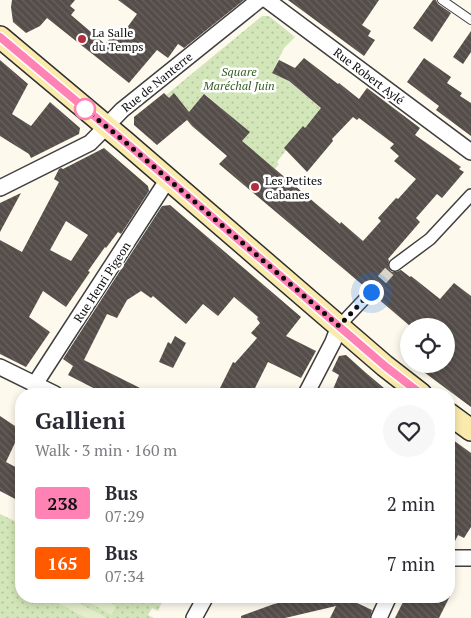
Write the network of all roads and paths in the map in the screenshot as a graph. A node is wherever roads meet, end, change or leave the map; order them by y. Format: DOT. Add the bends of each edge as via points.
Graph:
graph roads {
  1 [pos="259,0"];
  2 [pos="267,0"];
  3 [pos="442,0"];
  4 [pos="471,20"];
  5 [pos="0,37"];
  6 [pos="106,127"];
  7 [pos="471,152"];
  8 [pos="168,179"];
  9 [pos="0,188"];
  10 [pos="471,195"];
  11 [pos="395,265"];
  12 [pos="371,292"];
  13 [pos="339,326"];
  14 [pos="0,367"];
  15 [pos="35,384"];
  16 [pos="43,388"];
  17 [pos="309,388"];
  18 [pos="413,388"];
  19 [pos="455,418"];
  20 [pos="471,430"];
  21 [pos="455,558"];
  22 [pos="471,558"];
  23 [pos="202,603"];
  24 [pos="386,603"];
  25 [pos="194,618"];
  26 [pos="379,618"];
  1 -- 6 [label="street, Rue de Nanterre" via="129,104"];
  2 -- 7 [label="street, Rue Robert Aylé"];
  3 -- 4 [label="lane"];
  5 -- 6 [label="main road"];
  6 -- 8 [label="main road"];
  6 -- 9 [label="street, Rue de Nanterre" via="90,143"];
  8 -- 13 [label="main road"];
  8 -- 15 [label="street, Rue Henri Pigeon"];
  10 -- 11 [label="street" via="430,239"];
  12 -- 13 [label="street"];
  13 -- 17 [label="street"];
  13 -- 18 [label="main road"];
  14 -- 15 [label="street"];
  15 -- 16 [label="street"];
  19 -- 20 [label="main road"];
  21 -- 22 [label="street"];
  23 -- 25 [label="street"];
  24 -- 26 [label="street"];
}
